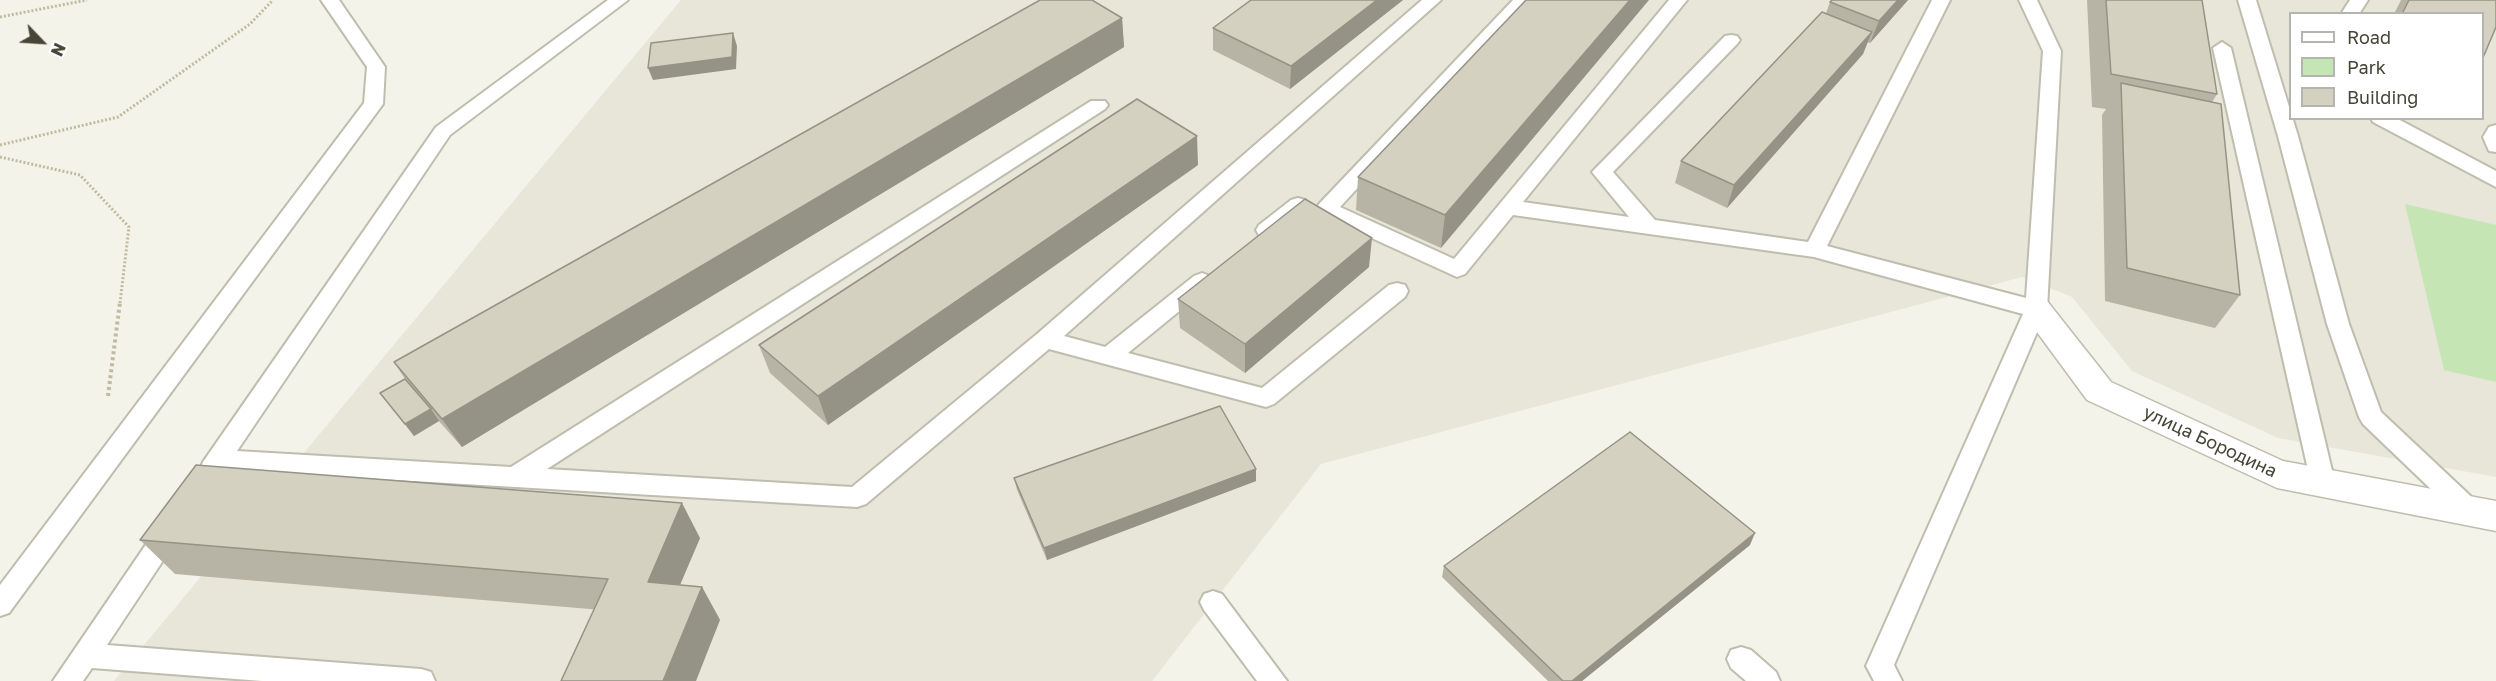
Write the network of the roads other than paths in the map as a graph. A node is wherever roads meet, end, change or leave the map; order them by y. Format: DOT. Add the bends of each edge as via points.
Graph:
graph roads {
  1 [pos="330,0"];
  2 [pos="619,0"];
  3 [pos="1432,0"];
  4 [pos="1523,0"];
  5 [pos="1678,0"];
  6 [pos="1941,0"];
  7 [pos="2028,0"];
  8 [pos="2247,0"];
  9 [pos="1731,40"];
  10 [pos="2222,48"];
  11 [pos="1098,105"];
  12 [pos="2384,120"];
  13 [pos="2496,131"];
  14 [pos="2496,146"];
  15 [pos="2496,180"];
  16 [pos="1298,205"];
  17 [pos="1508,207"];
  18 [pos="1647,226"];
  19 [pos="1252,241"];
  20 [pos="1814,250"];
  21 [pos="1216,270"];
  22 [pos="1397,291"];
  23 [pos="2036,309"];
  24 [pos="1044,340"];
  25 [pos="1108,357"];
  26 [pos="218,460"];
  27 [pos="515,477"];
  28 [pos="2323,483"];
  29 [pos="198,489"];
  30 [pos="184,509"];
  31 [pos="2483,514"];
  32 [pos="1213,602"];
  33 [pos="0,605"];
  34 [pos="85,655"];
  35 [pos="1741,659"];
  36 [pos="67,681"];
  37 [pos="421,681"];
  38 [pos="1273,681"];
  39 [pos="1766,681"];
  40 [pos="1888,681"];
  1 -- 33 [label="lane" via="376,67 373,104"];
  2 -- 26 [label="lane" via="443,130"];
  3 -- 24 [label="lane"];
  4 -- 17 [label="lane" via="1326,209 1457,269"];
  5 -- 17 [label="lane"];
  6 -- 20 [label="lane"];
  7 -- 23 [label="lane" via="2052,51"];
  8 -- 31 [label="lane" via="2289,135 2338,324 2371,417"];
  9 -- 18 [label="lane" via="1602,172"];
  10 -- 28 [label="lane"];
  11 -- 27 [label="lane"];
  12 -- 15 [label="lane"];
  13 -- 14 [label="lane"];
  16 -- 19 [label="lane"];
  17 -- 18 [label="lane"];
  18 -- 20 [label="lane"];
  20 -- 23 [label="lane"];
  21 -- 25 [label="lane"];
  22 -- 25 [label="lane" via="1266,398"];
  23 -- 28 [label="street, улица Бородина" via="2099,391 2277,474"];
  23 -- 40 [label="lane" via="1880,666"];
  24 -- 25 [label="lane"];
  24 -- 27 [label="lane" via="857,497"];
  26 -- 27 [label="lane"];
  26 -- 29 [label="lane"];
  28 -- 31 [label="street, улица Бородина"];
  30 -- 34 [label="lane"];
  32 -- 38 [label="lane"];
  34 -- 36 [label="lane"];
  34 -- 37 [label="lane"];
  35 -- 39 [label="lane"];
}
